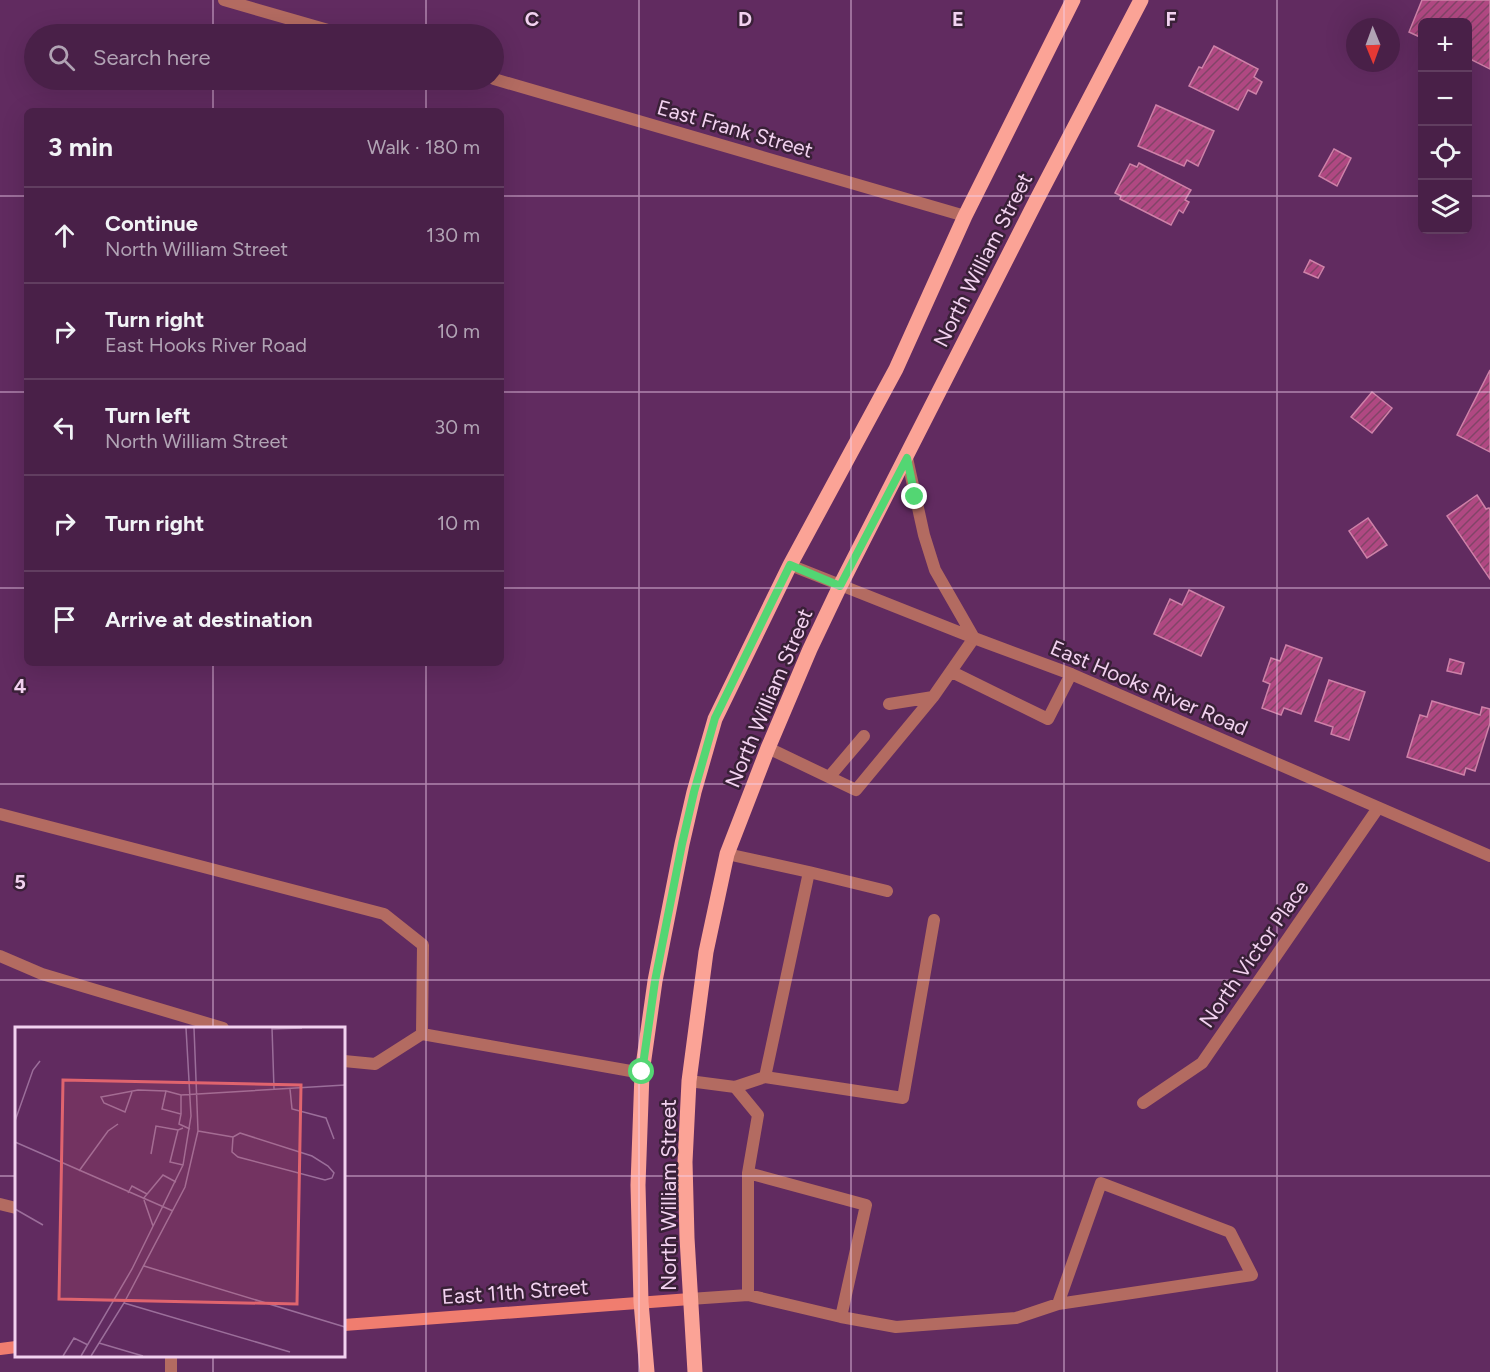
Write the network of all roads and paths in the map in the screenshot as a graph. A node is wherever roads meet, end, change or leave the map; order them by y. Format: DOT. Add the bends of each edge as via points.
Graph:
graph roads {
  1 [pos="224,0"];
  2 [pos="1073,0"];
  3 [pos="1141,0"];
  4 [pos="307,24"];
  5 [pos="504,82"];
  6 [pos="965,216"];
  7 [pos="907,458"];
  8 [pos="790,565"];
  9 [pos="840,586"];
  10 [pos="974,638"];
  11 [pos="952,672"];
  12 [pos="1071,674"];
  13 [pos="933,697"];
  14 [pos="889,704"];
  15 [pos="864,736"];
  16 [pos="768,748"];
  17 [pos="830,776"];
  18 [pos="1378,808"];
  19 [pos="0,814"];
  20 [pos="728,854"];
  21 [pos="1490,856"];
  22 [pos="809,872"];
  23 [pos="887,891"];
  24 [pos="934,920"];
  25 [pos="0,956"];
  26 [pos="216,1027"];
  27 [pos="422,1034"];
  28 [pos="345,1061"];
  29 [pos="642,1072"];
  30 [pos="765,1077"];
  31 [pos="689,1081"];
  32 [pos="735,1086"];
  33 [pos="1143,1103"];
  34 [pos="748,1173"];
  35 [pos="0,1204"];
  36 [pos="15,1208"];
  37 [pos="748,1295"];
  38 [pos="690,1299"];
  39 [pos="641,1302"];
  40 [pos="1058,1304"];
  41 [pos="842,1317"];
  42 [pos="345,1325"];
  43 [pos="15,1347"];
  44 [pos="0,1349"];
  45 [pos="647,1372"];
  46 [pos="695,1372"];
  1 -- 4 [label="street"];
  2 -- 6 [label="main road, North William Street"];
  3 -- 7 [label="main road, North William Street"];
  5 -- 6 [label="street, East Frank Street"];
  6 -- 8 [label="main road, North William Street" via="896,369"];
  7 -- 9 [label="main road, North William Street"];
  7 -- 10 [label="street" via="935,570"];
  8 -- 9 [label="street, East Hooks River Road"];
  8 -- 29 [label="main road, North William Street" via="715,718 682,844"];
  9 -- 10 [label="street, East Hooks River Road"];
  9 -- 16 [label="main road, North William Street"];
  10 -- 11 [label="street"];
  10 -- 12 [label="street, East Hooks River Road"];
  11 -- 12 [label="street" via="1048,719"];
  11 -- 13 [label="street"];
  12 -- 18 [label="street, East Hooks River Road"];
  13 -- 14 [label="street"];
  13 -- 17 [label="street" via="856,790"];
  15 -- 17 [label="street"];
  16 -- 17 [label="street"];
  16 -- 20 [label="main road, North William Street"];
  18 -- 21 [label="street, East Hooks River Road"];
  18 -- 33 [label="street, North Victor Place" via="1202,1063"];
  19 -- 27 [label="street" via="384,914 423,945"];
  20 -- 22 [label="street"];
  20 -- 31 [label="main road, North William Street" via="705,952"];
  22 -- 23 [label="street"];
  22 -- 30 [label="street"];
  24 -- 30 [label="street" via="903,1098"];
  25 -- 26 [label="street" via="42,974"];
  27 -- 28 [label="street" via="375,1064"];
  27 -- 29 [label="street"];
  29 -- 39 [label="main road, North William Street" via="638,1185"];
  30 -- 32 [label="street"];
  31 -- 32 [label="street"];
  31 -- 38 [label="main road, North William Street" via="685,1162"];
  32 -- 34 [label="street" via="758,1114"];
  34 -- 37 [label="street"];
  34 -- 41 [label="street" via="866,1205"];
  35 -- 36 [label="street"];
  37 -- 38 [label="street"];
  37 -- 41 [label="street"];
  38 -- 39 [label="street, East 11th Street"];
  38 -- 46 [label="main road, North William Street"];
  39 -- 42 [label="street, East 11th Street"];
  39 -- 45 [label="main road, North William Street"];
  40 -- 40 [label="street" via="1127,1294 1252,1275 1230,1232 1101,1183"];
  40 -- 41 [label="street" via="1016,1318 896,1327"];
  43 -- 44 [label="street"];
}
